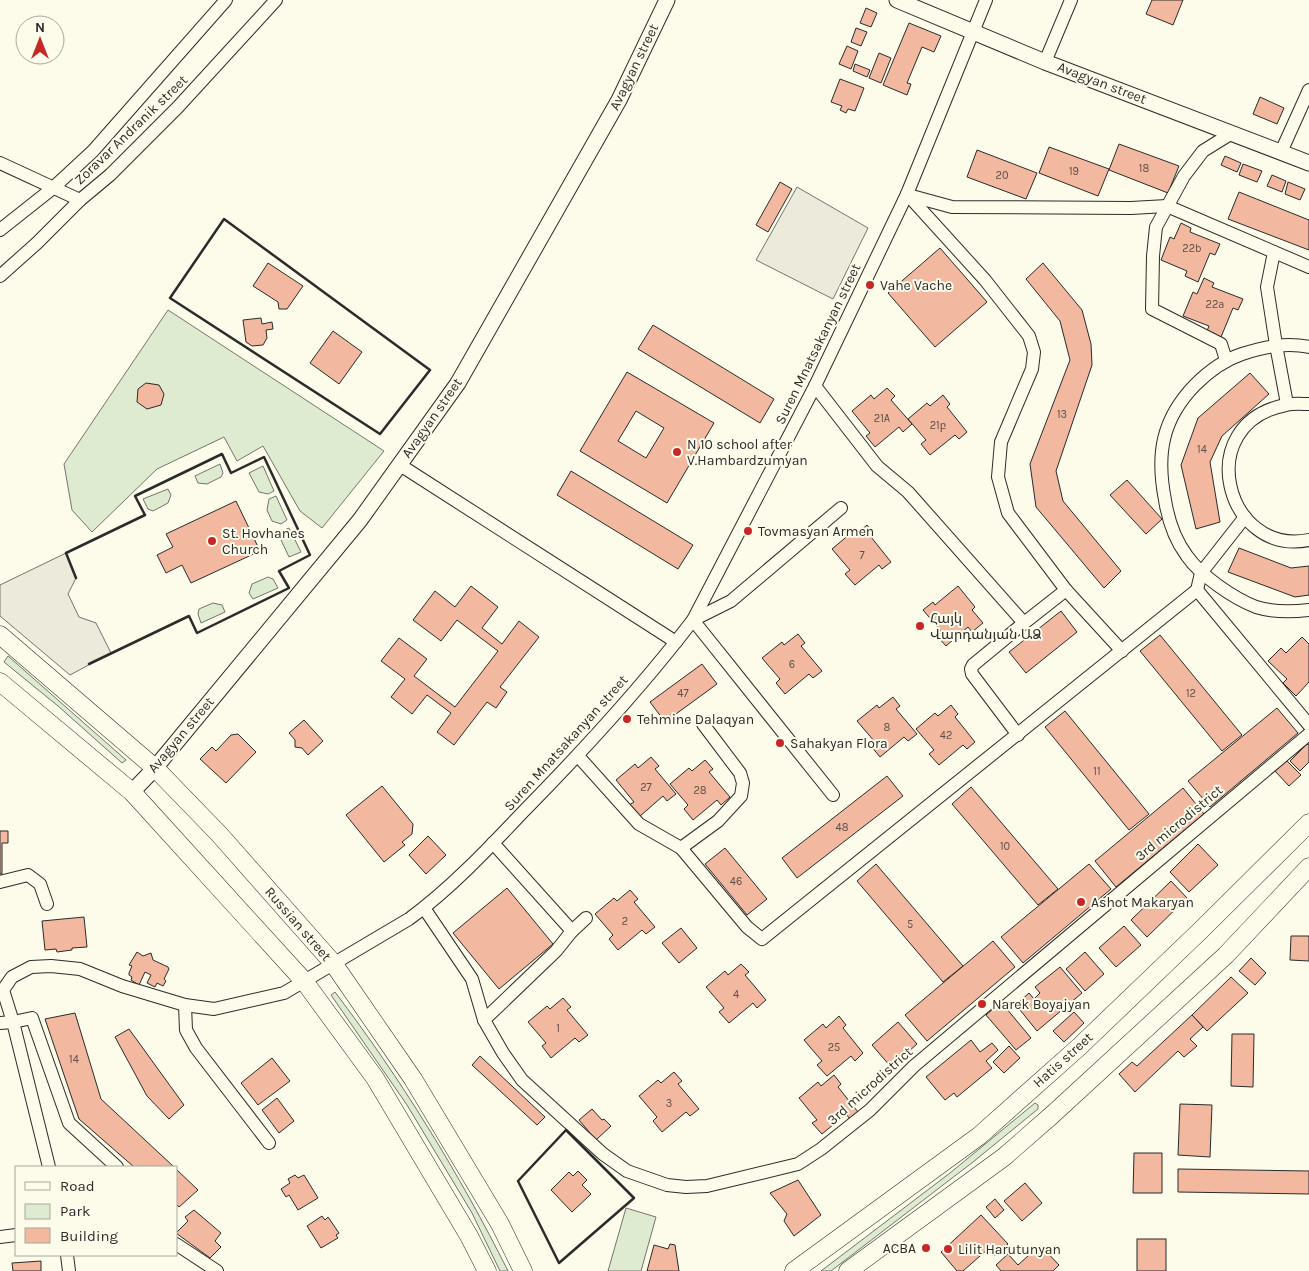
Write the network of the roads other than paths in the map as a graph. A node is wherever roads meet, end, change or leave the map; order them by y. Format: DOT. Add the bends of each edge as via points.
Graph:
graph roads {
  1 [pos="226,0"];
  2 [pos="276,0"];
  3 [pos="667,0"];
  4 [pos="897,0"];
  5 [pos="986,0"];
  6 [pos="1071,0"];
  7 [pos="973,31"];
  8 [pos="1045,62"];
  9 [pos="1309,90"];
  10 [pos="1232,133"];
  11 [pos="1280,152"];
  12 [pos="0,163"];
  13 [pos="1309,163"];
  14 [pos="53,188"];
  15 [pos="907,194"];
  16 [pos="80,200"];
  17 [pos="1167,206"];
  18 [pos="0,230"];
  19 [pos="1274,252"];
  20 [pos="1309,267"];
  21 [pos="0,276"];
  22 [pos="1276,345"];
  23 [pos="1309,347"];
  24 [pos="1226,360"];
  25 [pos="815,386"];
  26 [pos="1287,404"];
  27 [pos="1309,404"];
  28 [pos="400,465"];
  29 [pos="841,508"];
  30 [pos="1245,517"];
  31 [pos="1309,540"];
  32 [pos="1201,573"];
  33 [pos="1066,590"];
  34 [pos="1197,590"];
  35 [pos="1309,610"];
  36 [pos="693,620"];
  37 [pos="1024,623"];
  38 [pos="0,635"];
  39 [pos="676,642"];
  40 [pos="1122,651"];
  41 [pos="0,682"];
  42 [pos="703,724"];
  43 [pos="1309,725"];
  44 [pos="1309,734"];
  45 [pos="1018,735"];
  46 [pos="578,756"];
  47 [pos="155,768"];
  48 [pos="132,792"];
  49 [pos="834,795"];
  50 [pos="1309,823"];
  51 [pos="494,843"];
  52 [pos="681,848"];
  53 [pos="1309,867"];
  54 [pos="0,882"];
  55 [pos="47,904"];
  56 [pos="424,908"];
  57 [pos="586,918"];
  58 [pos="572,931"];
  59 [pos="332,964"];
  60 [pos="304,981"];
  61 [pos="185,1005"];
  62 [pos="484,1020"];
  63 [pos="6,1023"];
  64 [pos="269,1143"];
  65 [pos="49,1166"];
  66 [pos="116,1166"];
  67 [pos="0,1236"];
  68 [pos="15,1236"];
  69 [pos="178,1245"];
  70 [pos="67,1256"];
  71 [pos="69,1271"];
  72 [pos="216,1271"];
  73 [pos="487,1271"];
  74 [pos="523,1271"];
  75 [pos="794,1271"];
  76 [pos="848,1271"];
  1 -- 14 [label="street, Zoravar Andranik street" via="93,151"];
  2 -- 16 [label="street, Zoravar Andranik street" via="178,107 110,176"];
  3 -- 28 [label="street, Avagyan street" via="619,100 458,383"];
  4 -- 7 [label="street, Avagyan street"];
  5 -- 7 [label="street, Suren Mnatsakanyan street"];
  6 -- 8 [label="street"];
  7 -- 8 [label="street, Avagyan street"];
  7 -- 15 [label="street, Suren Mnatsakanyan street"];
  8 -- 10 [label="street, Avagyan street"];
  9 -- 11 [label="street"];
  10 -- 11 [label="street, Avagyan street"];
  10 -- 17 [label="street" via="1203,151"];
  11 -- 13 [label="street, Avagyan street"];
  12 -- 14 [label="street"];
  14 -- 16 [label="street"];
  14 -- 18 [label="street, Zoravar Andranik street"];
  15 -- 17 [label="street" via="952,206"];
  15 -- 25 [label="street, Suren Mnatsakanyan street"];
  15 -- 33 [label="street" via="985,280 1030,336 1034,352 1032,369 1001,442 998,476 1008,513"];
  16 -- 21 [label="street, Zoravar Andranik street"];
  17 -- 19 [label="street"];
  17 -- 24 [label="street" via="1156,227 1152,309 1220,344"];
  19 -- 20 [label="street"];
  19 -- 22 [label="street" via="1268,287"];
  22 -- 23 [label="street"];
  22 -- 24 [label="street"];
  22 -- 26 [label="street"];
  24 -- 32 [label="street" via="1180,400 1166,428 1161,456 1166,509 1174,533"];
  25 -- 36 [label="street, Suren Mnatsakanyan street"];
  25 -- 37 [label="street" via="877,466 908,492"];
  26 -- 27 [label="street"];
  26 -- 30 [label="street" via="1251,420 1233,444 1229,458 1230,484 1234,499"];
  28 -- 39 [label="street"];
  28 -- 47 [label="street, Avagyan street" via="360,520"];
  29 -- 36 [label="street" via="731,601"];
  30 -- 31 [label="street" via="1268,536 1283,541"];
  30 -- 32 [label="street"];
  32 -- 34 [label="street"];
  32 -- 35 [label="street" via="1257,607 1291,612"];
  33 -- 37 [label="street"];
  33 -- 40 [label="street"];
  34 -- 40 [label="street"];
  34 -- 43 [label="street"];
  36 -- 39 [label="street, Suren Mnatsakanyan street"];
  36 -- 49 [label="street"];
  37 -- 45 [label="street" via="971,669"];
  38 -- 47 [label="main road, Russian street"];
  39 -- 46 [label="street, Suren Mnatsakanyan street"];
  40 -- 45 [label="street"];
  41 -- 48 [label="main road"];
  42 -- 52 [label="street" via="740,772 744,783 741,796 718,821"];
  44 -- 62 [label="street, 3rd microdistrict" via="914,1066 870,1110 798,1164 708,1186 686,1187 667,1185 627,1171 603,1154 522,1080"];
  45 -- 52 [label="street" via="762,939 747,927"];
  46 -- 51 [label="street, Suren Mnatsakanyan street"];
  46 -- 52 [label="street" via="639,824"];
  47 -- 48 [label="street, Avagyan street"];
  47 -- 59 [label="main road, Russian street" via="219,834"];
  48 -- 60 [label="main road"];
  50 -- 75 [label="main road, Hatis street" via="1094,1033 979,1136"];
  51 -- 56 [label="street, Suren Mnatsakanyan street"];
  51 -- 58 [label="street"];
  53 -- 76 [label="main road" via="1226,954 1052,1115 1004,1157"];
  54 -- 55 [label="street" via="28,876 40,884"];
  56 -- 59 [label="street, Suren Mnatsakanyan street"];
  56 -- 62 [label="street, 3rd microdistrict" via="472,979"];
  57 -- 58 [label="street"];
  58 -- 62 [label="street" via="556,951"];
  59 -- 60 [label="street, Suren Mnatsakanyan street"];
  59 -- 74 [label="main road, Russian street" via="413,1079 500,1224"];
  60 -- 61 [label="street, Suren Mnatsakanyan street" via="284,993 214,1009"];
  60 -- 73 [label="main road" via="375,1078 470,1236"];
  61 -- 63 [label="street, Suren Mnatsakanyan street" via="80,969 31,967 12,977 3,990"];
  61 -- 64 [label="street" via="186,1030 196,1048"];
  63 -- 65 [label="street, Suren Mnatsakanyan street"];
  63 -- 66 [label="street" via="32,1018 69,1123"];
  67 -- 68 [label="street"];
  69 -- 72 [label="street"];
  70 -- 71 [label="street"];
}
